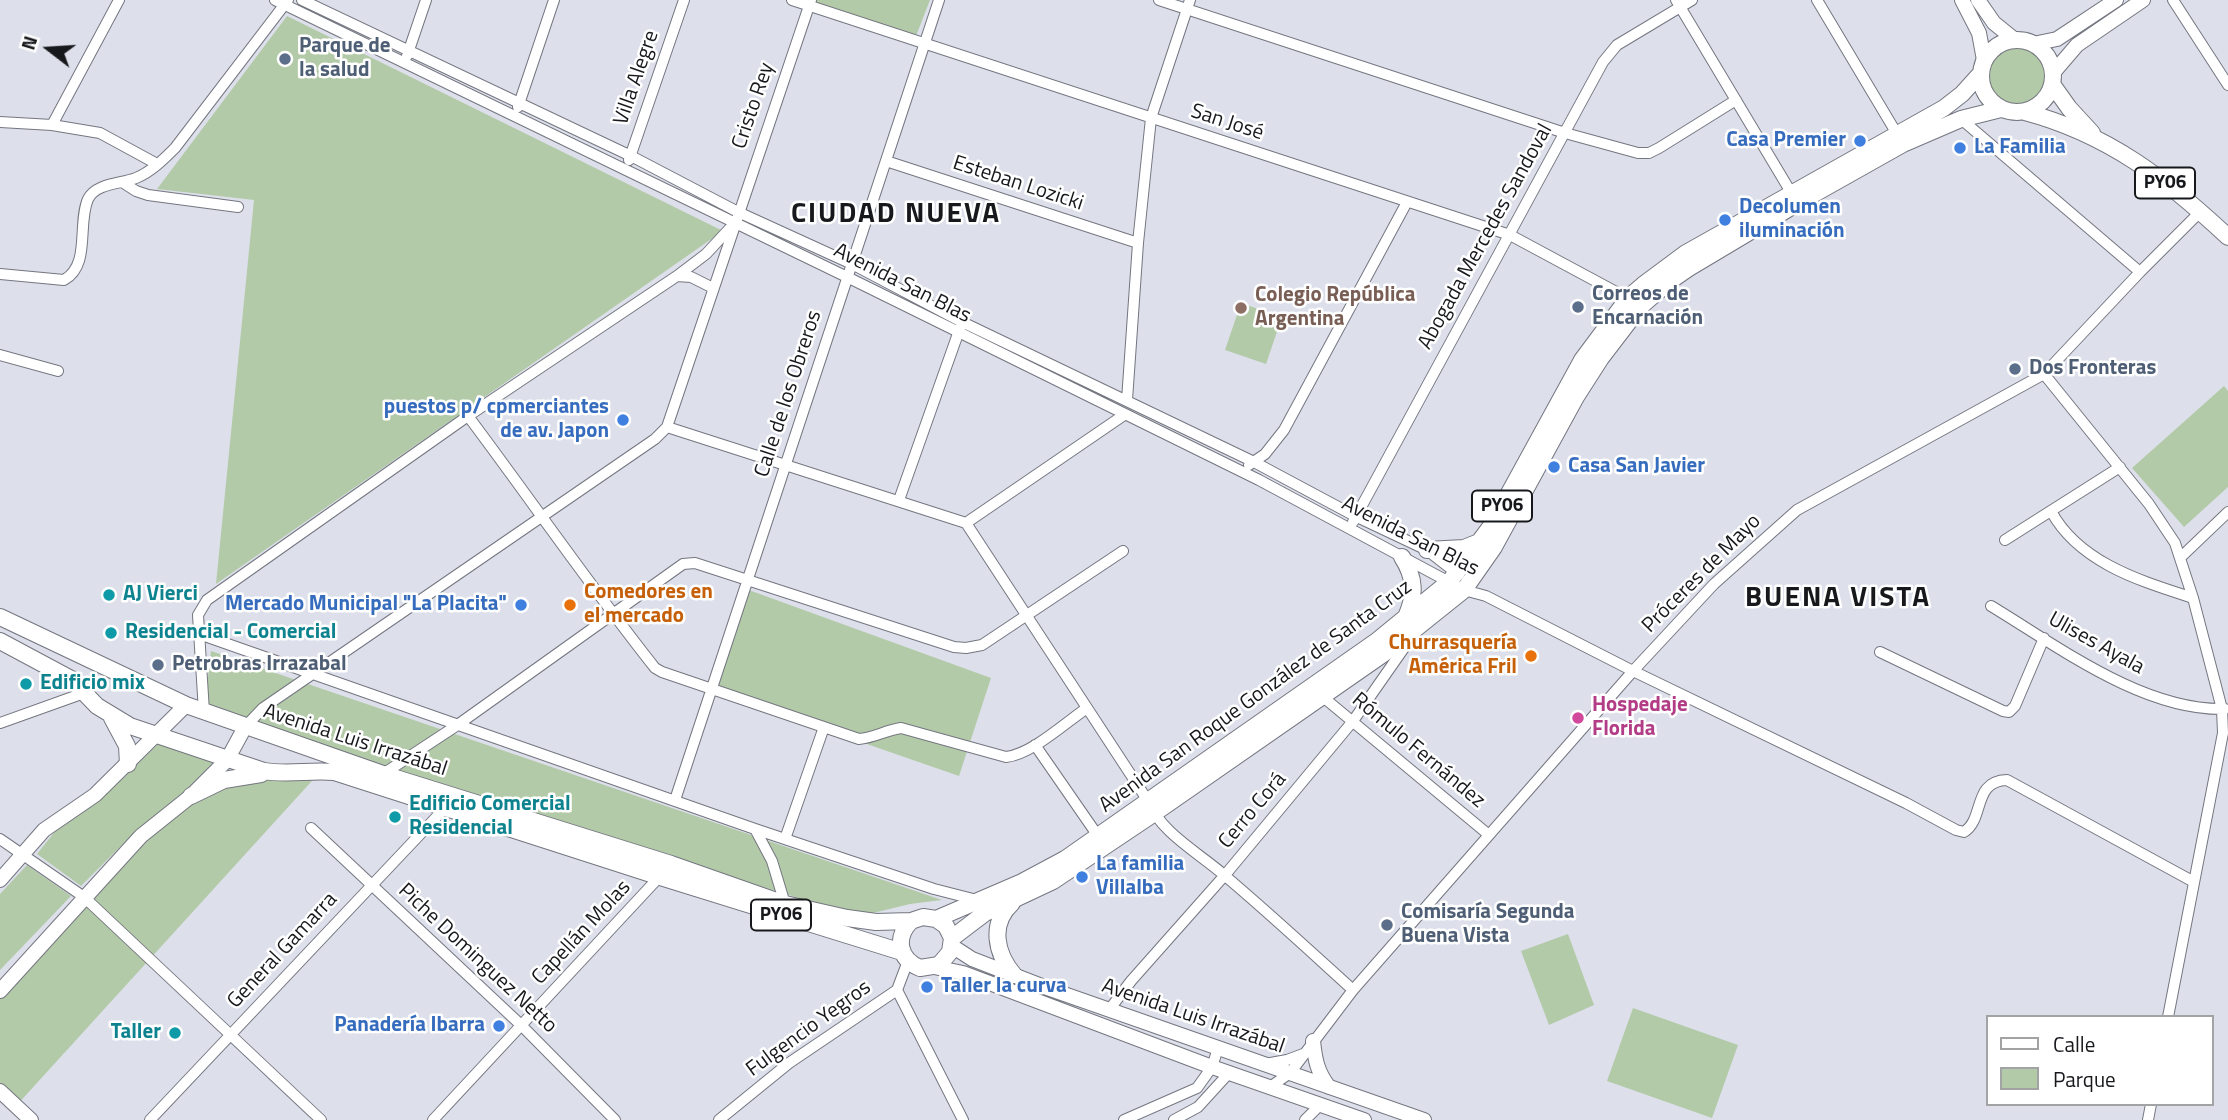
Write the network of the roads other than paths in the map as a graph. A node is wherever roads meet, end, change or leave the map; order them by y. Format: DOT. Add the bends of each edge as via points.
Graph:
graph roads {
  1 [pos="120,0"];
  2 [pos="302,0"];
  3 [pos="426,0"];
  4 [pos="554,0"];
  5 [pos="684,0"];
  6 [pos="792,0"];
  7 [pos="939,0"];
  8 [pos="1159,0"];
  9 [pos="1692,0"];
  10 [pos="1817,0"];
  11 [pos="1962,0"];
  12 [pos="1978,0"];
  13 [pos="2116,0"];
  14 [pos="2143,0"];
  15 [pos="2173,0"];
  16 [pos="283,1"];
  17 [pos="810,3"];
  18 [pos="1678,3"];
  19 [pos="1189,5"];
  20 [pos="2015,40"];
  21 [pos="925,43"];
  22 [pos="2033,44"];
  23 [pos="410,50"];
  24 [pos="405,62"];
  25 [pos="1983,66"];
  26 [pos="2052,79"];
  27 [pos="2228,85"];
  28 [pos="1736,100"];
  29 [pos="520,103"];
  30 [pos="2001,109"];
  31 [pos="2025,112"];
  32 [pos="515,117"];
  33 [pos="1151,118"];
  34 [pos="1961,119"];
  35 [pos="0,122"];
  36 [pos="52,125"];
  37 [pos="1564,133"];
  38 [pos="2096,137"];
  39 [pos="1900,139"];
  40 [pos="631,156"];
  41 [pos="886,161"];
  42 [pos="156,164"];
  43 [pos="626,169"];
  44 [pos="122,182"];
  45 [pos="1794,197"];
  46 [pos="1407,202"];
  47 [pos="239,207"];
  48 [pos="738,212"];
  49 [pos="2200,212"];
  50 [pos="735,224"];
  51 [pos="1510,235"];
  52 [pos="2228,237"];
  53 [pos="1138,243"];
  54 [pos="852,264"];
  55 [pos="2140,272"];
  56 [pos="0,274"];
  57 [pos="677,276"];
  58 [pos="848,277"];
  59 [pos="713,288"];
  60 [pos="1634,302"];
  61 [pos="960,328"];
  62 [pos="0,355"];
  63 [pos="58,371"];
  64 [pos="2044,374"];
  65 [pos="1127,400"];
  66 [pos="1124,415"];
  67 [pos="468,416"];
  68 [pos="667,427"];
  69 [pos="1254,462"];
  70 [pos="785,466"];
  71 [pos="2120,467"];
  72 [pos="1239,471"];
  73 [pos="899,500"];
  74 [pos="2052,511"];
  75 [pos="2228,512"];
  76 [pos="543,516"];
  77 [pos="1355,516"];
  78 [pos="966,523"];
  79 [pos="1349,527"];
  80 [pos="2004,540"];
  81 [pos="1479,542"];
  82 [pos="1426,550"];
  83 [pos="1123,551"];
  84 [pos="1402,557"];
  85 [pos="2181,557"];
  86 [pos="747,580"];
  87 [pos="1460,581"];
  88 [pos="2193,598"];
  89 [pos="1991,606"];
  90 [pos="611,614"];
  91 [pos="1027,616"];
  92 [pos="0,617"];
  93 [pos="1411,624"];
  94 [pos="199,634"];
  95 [pos="2044,638"];
  96 [pos="0,641"];
  97 [pos="1880,652"];
  98 [pos="1633,671"];
  99 [pos="314,674"];
  100 [pos="711,689"];
  101 [pos="84,693"];
  102 [pos="1323,697"];
  103 [pos="186,705"];
  104 [pos="1087,708"];
  105 [pos="2225,709"];
  106 [pos="204,712"];
  107 [pos="111,716"];
  108 [pos="1353,721"];
  109 [pos="0,723"];
  110 [pos="456,726"];
  111 [pos="245,727"];
  112 [pos="824,727"];
  113 [pos="156,736"];
  114 [pos="1035,745"];
  115 [pos="227,760"];
  116 [pos="128,764"];
  117 [pos="279,774"];
  118 [pos="383,774"];
  119 [pos="191,796"];
  120 [pos="675,800"];
  121 [pos="1151,808"];
  122 [pos="444,809"];
  123 [pos="311,828"];
  124 [pos="755,829"];
  125 [pos="1489,835"];
  126 [pos="1098,836"];
  127 [pos="0,839"];
  128 [pos="785,839"];
  129 [pos="24,854"];
  130 [pos="671,864"];
  131 [pos="1224,875"];
  132 [pos="660,877"];
  133 [pos="0,880"];
  134 [pos="2194,882"];
  135 [pos="371,886"];
  136 [pos="84,897"];
  137 [pos="1020,897"];
  138 [pos="977,900"];
  139 [pos="785,904"];
  140 [pos="936,919"];
  141 [pos="911,922"];
  142 [pos="952,942"];
  143 [pos="905,956"];
  144 [pos="934,967"];
  145 [pos="1014,975"];
  146 [pos="897,990"];
  147 [pos="1353,990"];
  148 [pos="0,991"];
  149 [pos="1109,1010"];
  150 [pos="2168,1015"];
  151 [pos="522,1026"];
  152 [pos="230,1035"];
  153 [pos="1309,1047"];
  154 [pos="1218,1048"];
  155 [pos="1264,1064"];
  156 [pos="1212,1067"];
  157 [pos="1229,1073"];
  158 [pos="1290,1073"];
  159 [pos="1270,1087"];
  160 [pos="1329,1087"];
  161 [pos="0,1091"];
  162 [pos="1320,1105"];
  163 [pos="31,1120"];
  164 [pos="150,1120"];
  165 [pos="321,1120"];
  166 [pos="433,1120"];
  167 [pos="615,1120"];
  168 [pos="719,1120"];
  169 [pos="962,1120"];
  170 [pos="1124,1120"];
  171 [pos="1174,1120"];
  172 [pos="1305,1120"];
  173 [pos="1364,1120"];
  174 [pos="1424,1120"];
  1 -- 36 [label="street"];
  2 -- 23 [label="street, Avenida San Blas"];
  3 -- 23 [label="street"];
  4 -- 29 [label="street"];
  5 -- 40 [label="street, Villa Alegre"];
  6 -- 17 [label="street, San José"];
  7 -- 21 [label="street, Calle de los Obreros"];
  8 -- 19 [label="street"];
  9 -- 18 [label="street, Abogada Mercedes Sandoval"];
  10 -- 39 [label="street"];
  11 -- 25 [label="main road" via="1979,33"];
  12 -- 20 [label="main road" via="1994,23"];
  13 -- 22 [label="main road" via="2057,39"];
  14 -- 26 [label="main road" via="2077,45"];
  15 -- 27 [label="street"];
  16 -- 24 [label="street, Avenida San Blas"];
  16 -- 42 [label="street" via="175,148"];
  17 -- 21 [label="street, San José"];
  17 -- 48 [label="street, Cristo Rey"];
  18 -- 28 [label="street"];
  18 -- 37 [label="street, Abogada Mercedes Sandoval" via="1609,52"];
  19 -- 33 [label="street"];
  19 -- 37 [label="street"];
  20 -- 22 [label="highway"];
  20 -- 25 [label="highway, PY06" via="1997,46"];
  21 -- 33 [label="street, San José"];
  21 -- 41 [label="street, Calle de los Obreros"];
  22 -- 26 [label="highway, PY06" via="2045,53"];
  23 -- 24 [label="street"];
  23 -- 29 [label="street, Avenida San Blas"];
  24 -- 32 [label="street, Avenida San Blas"];
  25 -- 30 [label="highway" via="1984,92"];
  25 -- 39 [label="highway, Avenida San Roque González de Santa Cruz / PY06" via="1953,101"];
  26 -- 31 [label="highway" via="2048,95"];
  26 -- 38 [label="highway, PY06" via="2069,108"];
  28 -- 37 [label="street" via="1649,153"];
  28 -- 45 [label="street"];
  29 -- 32 [label="street"];
  29 -- 40 [label="street, Avenida San Blas"];
  30 -- 31 [label="highway, PY06"];
  30 -- 34 [label="highway, Avenida San Roque González de Santa Cruz / PY06"];
  31 -- 38 [label="highway, PY06"];
  32 -- 43 [label="street, Avenida San Blas"];
  33 -- 46 [label="street, San José"];
  33 -- 53 [label="street"];
  34 -- 39 [label="highway, Avenida San Roque González de Santa Cruz / PY06"];
  34 -- 55 [label="street"];
  35 -- 36 [label="street"];
  36 -- 42 [label="street" via="100,133"];
  37 -- 51 [label="street, Abogada Mercedes Sandoval"];
  38 -- 49 [label="highway, PY06" via="2150,171"];
  39 -- 45 [label="highway, Avenida San Roque González de Santa Cruz / PY06"];
  40 -- 43 [label="street, Villa Alegre"];
  40 -- 48 [label="street, Avenida San Blas"];
  41 -- 53 [label="street, Esteban Lozicki"];
  41 -- 54 [label="street, Calle de los Obreros"];
  42 -- 44 [label="street"];
  43 -- 50 [label="street, Avenida San Blas"];
  44 -- 47 [label="street" via="148,195"];
  44 -- 56 [label="street" via="99,189 89,198 78,264 71,276 64,280"];
  45 -- 60 [label="highway, Avenida San Roque González de Santa Cruz / PY06"];
  46 -- 51 [label="street, San José"];
  46 -- 69 [label="street" via="1284,430"];
  48 -- 50 [label="street, Cristo Rey"];
  48 -- 54 [label="street, Avenida San Blas"];
  49 -- 52 [label="highway, PY06"];
  49 -- 55 [label="street, Próceres de Mayo"];
  50 -- 57 [label="street"];
  50 -- 58 [label="street, Avenida San Blas"];
  50 -- 59 [label="street, Cristo Rey"];
  51 -- 60 [label="street, San José"];
  51 -- 77 [label="street, Abogada Mercedes Sandoval"];
  53 -- 65 [label="street"];
  54 -- 58 [label="street, Calle de los Obreros"];
  54 -- 61 [label="street, Avenida San Blas"];
  55 -- 64 [label="street, Próceres de Mayo"];
  57 -- 59 [label="street"];
  57 -- 67 [label="street"];
  58 -- 61 [label="street, Avenida San Blas"];
  58 -- 70 [label="street, Calle de los Obreros"];
  59 -- 68 [label="street, Cristo Rey"];
  60 -- 81 [label="highway, Avenida San Roque González de Santa Cruz / PY06" via="1582,360"];
  60 -- 87 [label="highway, Avenida San Roque González de Santa Cruz / PY06" via="1510,518"];
  61 -- 65 [label="street, Avenida San Blas"];
  61 -- 66 [label="street, Avenida San Blas"];
  61 -- 73 [label="street"];
  62 -- 63 [label="street"];
  64 -- 71 [label="street"];
  64 -- 98 [label="street, Próceres de Mayo" via="1797,510 1714,584"];
  65 -- 69 [label="street, Avenida San Blas"];
  66 -- 72 [label="street, Avenida San Blas"];
  66 -- 78 [label="street"];
  67 -- 76 [label="street"];
  67 -- 94 [label="street" via="207,600 198,615"];
  68 -- 70 [label="street"];
  68 -- 76 [label="street"];
  69 -- 72 [label="street"];
  69 -- 77 [label="street, Avenida San Blas"];
  70 -- 73 [label="street"];
  70 -- 86 [label="street, Calle de los Obreros"];
  71 -- 74 [label="street"];
  71 -- 85 [label="street"];
  72 -- 79 [label="street, Avenida San Blas"];
  73 -- 78 [label="street"];
  74 -- 80 [label="street"];
  74 -- 88 [label="street" via="2060,526 2110,566"];
  75 -- 85 [label="street"];
  76 -- 90 [label="street"];
  76 -- 99 [label="street"];
  77 -- 79 [label="street, Abogada Mercedes Sandoval"];
  77 -- 82 [label="street, Avenida San Blas"];
  78 -- 91 [label="street"];
  79 -- 84 [label="street, Avenida San Blas"];
  81 -- 82 [label="highway" via="1464,548"];
  81 -- 87 [label="highway, Avenida San Roque González de Santa Cruz / PY06"];
  82 -- 87 [label="street, Avenida San Blas"];
  83 -- 91 [label="street"];
  84 -- 87 [label="street, Avenida San Blas"];
  84 -- 93 [label="highway" via="1414,584"];
  85 -- 88 [label="street"];
  86 -- 90 [label="street" via="695,563 683,564"];
  86 -- 91 [label="street" via="954,647 982,645"];
  86 -- 100 [label="street, Calle de los Obreros"];
  87 -- 93 [label="highway, Avenida San Roque González de Santa Cruz / PY06"];
  87 -- 98 [label="street, Avenida San Blas"];
  88 -- 105 [label="street"];
  89 -- 95 [label="street, Ulises Ayala"];
  90 -- 100 [label="street" via="654,668"];
  90 -- 110 [label="street"];
  91 -- 104 [label="street"];
  92 -- 103 [label="highway, Avenida Luis Irrazábal / PY06"];
  93 -- 102 [label="highway, Avenida San Roque González de Santa Cruz / PY06"];
  93 -- 108 [label="street, Cerro Corá"];
  93 -- 121 [label="highway, Avenida San Roque González de Santa Cruz / PY06"];
  94 -- 99 [label="street"];
  94 -- 106 [label="street"];
  95 -- 97 [label="street" via="2009,712"];
  95 -- 105 [label="street, Ulises Ayala" via="2142,692 2196,707"];
  96 -- 101 [label="highway, Avenida Luis Irrazábal / PY06" via="55,668"];
  98 -- 125 [label="street, Próceres de Mayo"];
  98 -- 134 [label="street, Avenida San Blas" via="1956,830 1969,829 1989,785 2007,780"];
  99 -- 110 [label="street"];
  99 -- 111 [label="street" via="257,712"];
  100 -- 112 [label="street"];
  100 -- 120 [label="street, Calle de los Obreros"];
  101 -- 107 [label="highway, Avenida Luis Irrazábal / PY06"];
  101 -- 109 [label="street"];
  102 -- 108 [label="street, Rómulo Fernández"];
  102 -- 121 [label="highway, Avenida San Roque González de Santa Cruz / PY06"];
  103 -- 106 [label="highway, Avenida Luis Irrazábal / PY06"];
  103 -- 113 [label="main road"];
  104 -- 114 [label="street"];
  104 -- 121 [label="street"];
  105 -- 134 [label="street"];
  106 -- 111 [label="highway, Avenida Luis Irrazábal / PY06"];
  107 -- 113 [label="highway, Avenida Luis Irrazábal / PY06"];
  107 -- 116 [label="highway" via="127,746"];
  108 -- 125 [label="street, Rómulo Fernández"];
  108 -- 131 [label="street, Cerro Corá"];
  110 -- 118 [label="street"];
  110 -- 120 [label="street"];
  111 -- 115 [label="main road"];
  111 -- 118 [label="highway, Avenida Luis Irrazábal / PY06"];
  112 -- 114 [label="street" via="859,739 901,728 1006,757"];
  112 -- 128 [label="street"];
  113 -- 115 [label="highway, Avenida Luis Irrazábal / PY06"];
  113 -- 116 [label="main road"];
  114 -- 126 [label="street"];
  115 -- 117 [label="highway, Avenida Luis Irrazábal / PY06"];
  115 -- 119 [label="main road"];
  116 -- 129 [label="main road" via="95,795 50,825"];
  117 -- 119 [label="highway" via="241,775"];
  117 -- 122 [label="highway, Avenida Luis Irrazábal / PY06" via="334,772"];
  118 -- 130 [label="highway, Avenida Luis Irrazábal / PY06"];
  119 -- 136 [label="main road" via="141,836"];
  120 -- 124 [label="street"];
  121 -- 126 [label="highway, Avenida San Roque González de Santa Cruz / PY06"];
  121 -- 131 [label="street" via="1166,828"];
  121 -- 137 [label="highway, Avenida San Roque González de Santa Cruz / PY06" via="1053,881"];
  122 -- 132 [label="highway, Avenida Luis Irrazábal / PY06"];
  122 -- 135 [label="street, General Gamarra"];
  123 -- 135 [label="street, Piche Dominguez Netto"];
  124 -- 128 [label="street"];
  124 -- 139 [label="street" via="772,861"];
  125 -- 147 [label="street, Próceres de Mayo"];
  126 -- 138 [label="highway, Avenida San Roque González de Santa Cruz / PY06" via="1056,864"];
  127 -- 129 [label="street"];
  128 -- 138 [label="street"];
  129 -- 133 [label="main road"];
  129 -- 136 [label="street"];
  130 -- 132 [label="street, Capellán Molas"];
  130 -- 139 [label="highway, Avenida Luis Irrazábal / PY06"];
  131 -- 147 [label="street"];
  131 -- 149 [label="street, Cerro Corá"];
  132 -- 143 [label="highway, Avenida Luis Irrazábal / PY06"];
  132 -- 151 [label="street, Capellán Molas"];
  134 -- 150 [label="street"];
  135 -- 151 [label="street, Piche Dominguez Netto"];
  135 -- 152 [label="street, General Gamarra"];
  136 -- 148 [label="main road"];
  136 -- 152 [label="street"];
  137 -- 142 [label="highway, Avenida San Roque González de Santa Cruz / PY06" via="985,913"];
  137 -- 145 [label="highway" via="1004,910 997,928 999,948"];
  138 -- 140 [label="highway, Avenida San Roque González de Santa Cruz / PY06"];
  139 -- 141 [label="highway, Avenida Luis Irrazábal / PY06" via="847,918"];
  140 -- 141 [label="highway, Avenida Luis Irrazábal / PY06" via="923,917"];
  140 -- 142 [label="highway, Avenida Luis Irrazábal" via="946,926"];
  141 -- 143 [label="highway" via="901,935"];
  142 -- 144 [label="highway, PY06" via="944,962"];
  142 -- 145 [label="main road, Avenida Luis Irrazábal" via="972,959"];
  143 -- 144 [label="highway, Avenida Luis Irrazábal / PY06" via="920,968"];
  143 -- 146 [label="street, Fulgencio Yegros"];
  144 -- 156 [label="main road, Avenida Luis Irrazábal" via="963,973"];
  145 -- 149 [label="main road, Avenida Luis Irrazábal"];
  146 -- 168 [label="street, Fulgencio Yegros" via="789,1063"];
  146 -- 169 [label="street"];
  147 -- 153 [label="street, Próceres de Mayo"];
  149 -- 154 [label="main road, Avenida Luis Irrazábal"];
  151 -- 166 [label="street, Capellán Molas"];
  151 -- 167 [label="street, Piche Dominguez Netto"];
  152 -- 164 [label="street, General Gamarra"];
  152 -- 165 [label="street"];
  153 -- 155 [label="street" via="1287,1060"];
  153 -- 158 [label="street, Próceres de Mayo"];
  153 -- 160 [label="main road"];
  154 -- 155 [label="main road, Avenida Luis Irrazábal"];
  154 -- 156 [label="street"];
  155 -- 158 [label="main road, Avenida Luis Irrazábal"];
  156 -- 157 [label="main road, Avenida Luis Irrazábal"];
  156 -- 170 [label="street" via="1197,1088"];
  157 -- 159 [label="main road, Avenida Luis Irrazábal"];
  157 -- 171 [label="street" via="1198,1107"];
  158 -- 159 [label="street, Próceres de Mayo"];
  158 -- 160 [label="main road, Avenida Luis Irrazábal"];
  159 -- 162 [label="main road, Avenida Luis Irrazábal"];
  160 -- 174 [label="main road, Avenida Luis Irrazábal"];
  161 -- 163 [label="main road"];
  162 -- 172 [label="street"];
  162 -- 173 [label="main road, Avenida Luis Irrazábal"];
}
